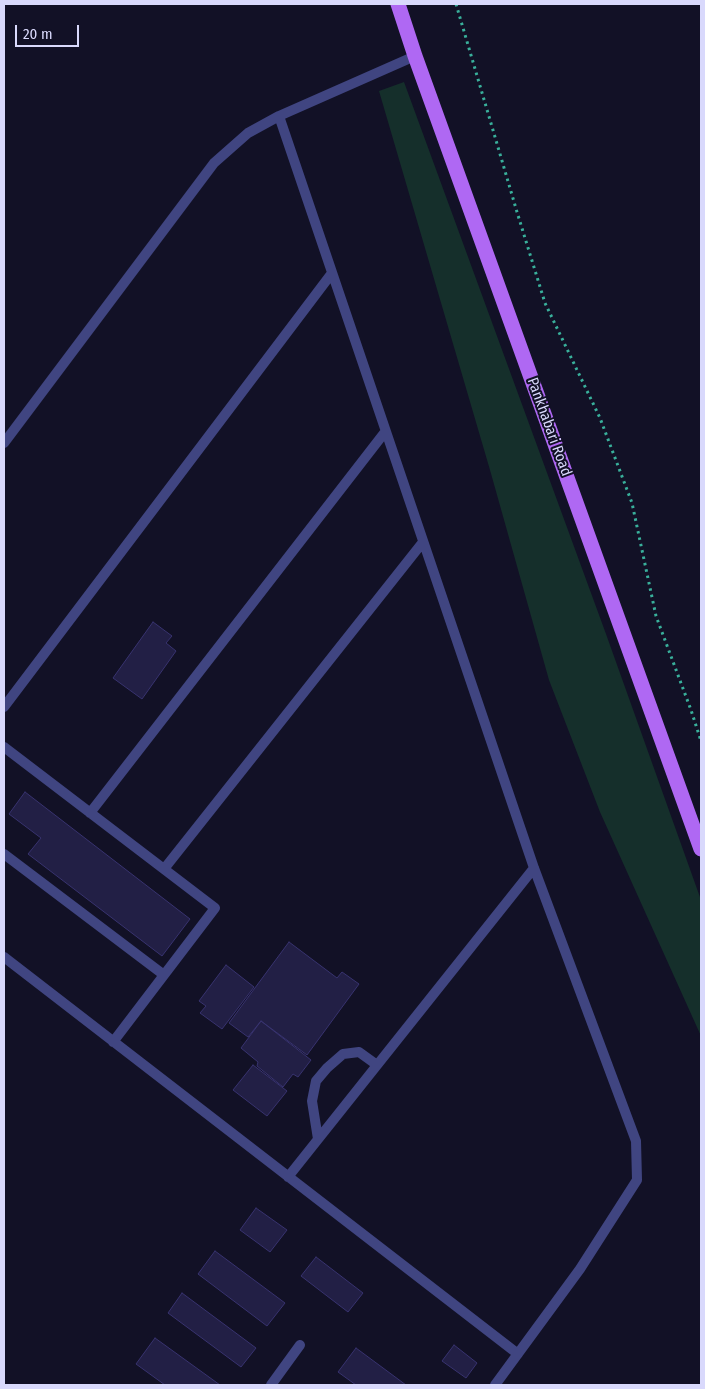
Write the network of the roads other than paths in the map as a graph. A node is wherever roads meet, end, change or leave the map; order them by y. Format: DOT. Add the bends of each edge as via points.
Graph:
graph roads {
  1 [pos="398,4"];
  2 [pos="415,56"];
  3 [pos="279,116"];
  4 [pos="332,273"];
  5 [pos="385,432"];
  6 [pos="4,443"];
  7 [pos="423,542"];
  8 [pos="4,707"];
  9 [pos="4,747"];
  10 [pos="90,813"];
  11 [pos="701,850"];
  12 [pos="4,854"];
  13 [pos="164,868"];
  14 [pos="534,868"];
  15 [pos="4,958"];
  16 [pos="164,976"];
  17 [pos="113,1042"];
  18 [pos="377,1065"];
  19 [pos="318,1139"];
  20 [pos="288,1177"];
  21 [pos="300,1345"];
  22 [pos="518,1354"];
  23 [pos="271,1385"];
  24 [pos="495,1385"];
  1 -- 2 [label="main road, Pankhabari Road"];
  2 -- 3 [label="street"];
  2 -- 11 [label="main road, Pankhabari Road"];
  3 -- 4 [label="street"];
  3 -- 6 [label="street" via="248,133 214,163"];
  4 -- 5 [label="street"];
  4 -- 8 [label="street"];
  5 -- 7 [label="street"];
  5 -- 10 [label="street"];
  7 -- 13 [label="street"];
  7 -- 14 [label="street"];
  9 -- 10 [label="street"];
  10 -- 13 [label="street"];
  12 -- 16 [label="street"];
  13 -- 16 [label="street" via="215,908"];
  14 -- 18 [label="street"];
  14 -- 22 [label="street" via="636,1141 638,1180 580,1269"];
  15 -- 17 [label="street"];
  16 -- 17 [label="street"];
  17 -- 20 [label="street"];
  18 -- 19 [label="street"];
  18 -- 19 [label="street" via="359,1052 343,1054 316,1081 312,1101"];
  19 -- 20 [label="street"];
  20 -- 22 [label="street"];
  21 -- 23 [label="street"];
  22 -- 24 [label="street"];
}
